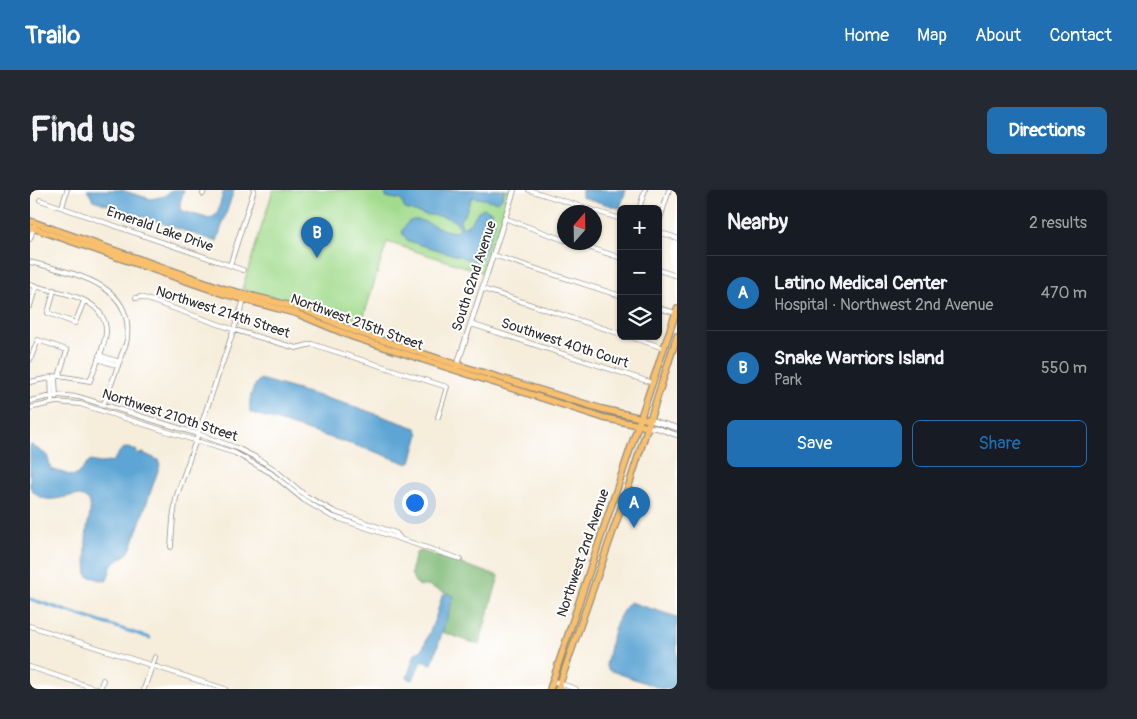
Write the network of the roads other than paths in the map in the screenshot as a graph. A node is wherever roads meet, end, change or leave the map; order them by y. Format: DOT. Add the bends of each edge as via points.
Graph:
graph roads {
  1 [pos="67,190"];
  2 [pos="254,190"];
  3 [pos="514,190"];
  4 [pos="529,190"];
  5 [pos="645,190"];
  6 [pos="669,190"];
  7 [pos="40,200"];
  8 [pos="640,205"];
  9 [pos="62,207"];
  10 [pos="662,213"];
  11 [pos="504,218"];
  12 [pos="617,218"];
  13 [pos="32,224"];
  14 [pos="662,233"];
  15 [pos="557,237"];
  16 [pos="677,238"];
  17 [pos="30,239"];
  18 [pos="597,250"];
  19 [pos="493,255"];
  20 [pos="617,257"];
  21 [pos="30,262"];
  22 [pos="230,266"];
  23 [pos="243,270"];
  24 [pos="662,271"];
  25 [pos="677,276"];
  26 [pos="30,284"];
  27 [pos="36,286"];
  28 [pos="483,289"];
  29 [pos="54,290"];
  30 [pos="618,295"];
  31 [pos="136,298"];
  32 [pos="245,298"];
  33 [pos="84,300"];
  34 [pos="30,306"];
  35 [pos="662,309"];
  36 [pos="676,311"];
  37 [pos="471,324"];
  38 [pos="235,330"];
  39 [pos="617,333"];
  40 [pos="677,336"];
  41 [pos="640,340"];
  42 [pos="664,348"];
  43 [pos="98,357"];
  44 [pos="30,359"];
  45 [pos="119,364"];
  46 [pos="457,367"];
  47 [pos="55,377"];
  48 [pos="30,382"];
  49 [pos="653,383"];
  50 [pos="54,396"];
  51 [pos="564,397"];
  52 [pos="30,401"];
  53 [pos="54,402"];
  54 [pos="562,404"];
  55 [pos="104,405"];
  56 [pos="30,408"];
  57 [pos="102,411"];
  58 [pos="438,417"];
  59 [pos="641,419"];
  60 [pos="650,420"];
  61 [pos="639,426"];
  62 [pos="648,427"];
  63 [pos="677,428"];
  64 [pos="198,434"];
  65 [pos="677,435"];
  66 [pos="196,440"];
  67 [pos="604,528"];
  68 [pos="612,531"];
  69 [pos="400,538"];
  70 [pos="171,547"];
  71 [pos="460,559"];
  72 [pos="30,626"];
  73 [pos="155,658"];
  74 [pos="152,665"];
  75 [pos="30,667"];
  76 [pos="103,680"];
  77 [pos="553,681"];
  78 [pos="559,686"];
  79 [pos="99,689"];
  80 [pos="144,689"];
  81 [pos="225,689"];
  82 [pos="550,689"];
  83 [pos="576,689"];
  1 -- 9 [label="street"];
  2 -- 22 [label="street"];
  3 -- 11 [label="street, South 62nd Avenue"];
  4 -- 12 [label="street"];
  5 -- 8 [label="street"];
  6 -- 10 [label="street"];
  7 -- 9 [label="street, Emerald Lake Drive"];
  9 -- 22 [label="street, Emerald Lake Drive"];
  11 -- 15 [label="street"];
  11 -- 19 [label="street, South 62nd Avenue"];
  13 -- 17 [label="street"];
  13 -- 32 [label="main road, Northwest 215th Street"];
  14 -- 16 [label="street"];
  18 -- 20 [label="street"];
  19 -- 28 [label="street, South 62nd Avenue"];
  19 -- 30 [label="street"];
  21 -- 45 [label="street" via="94,282 106,288 122,306 127,319 127,340"];
  22 -- 23 [label="street, Emerald Lake Drive"];
  24 -- 25 [label="street"];
  26 -- 27 [label="street"];
  27 -- 29 [label="street"];
  27 -- 34 [label="street"];
  28 -- 37 [label="street, South 62nd Avenue"];
  28 -- 39 [label="street"];
  29 -- 33 [label="street"];
  29 -- 33 [label="street" via="48,313 75,323"];
  31 -- 38 [label="street, Northwest 214th Street" via="141,296"];
  32 -- 38 [label="street"];
  32 -- 46 [label="main road, Northwest 215th Street" via="303,309 354,331"];
  33 -- 43 [label="street" via="102,314 106,329"];
  35 -- 36 [label="street"];
  36 -- 42 [label="main road, Northwest 2nd Avenue"];
  37 -- 46 [label="street, South 62nd Avenue"];
  37 -- 49 [label="street, Southwest 40th Court"];
  38 -- 58 [label="street, Northwest 214th Street" via="296,348 312,344 447,387"];
  38 -- 64 [label="street"];
  40 -- 60 [label="main road, Northwest 2nd Avenue"];
  41 -- 42 [label="street"];
  42 -- 49 [label="main road, Northwest 2nd Avenue"];
  43 -- 45 [label="street"];
  43 -- 47 [label="street" via="90,381"];
  44 -- 47 [label="street" via="38,340 67,350"];
  45 -- 55 [label="street"];
  46 -- 51 [label="main road, Northwest 215th Street"];
  46 -- 54 [label="main road, Northwest 215th Street"];
  47 -- 48 [label="street"];
  47 -- 50 [label="street"];
  49 -- 59 [label="main road, Northwest 2nd Avenue"];
  50 -- 52 [label="street, Northwest 210th Street"];
  50 -- 53 [label="street"];
  50 -- 55 [label="street, Northwest 210th Street" via="79,397"];
  51 -- 54 [label="main road"];
  51 -- 59 [label="main road, Northwest 215th Street"];
  53 -- 56 [label="street, Northwest 210th Street"];
  53 -- 57 [label="street, Northwest 210th Street" via="80,404"];
  54 -- 61 [label="main road, Northwest 215th Street"];
  55 -- 57 [label="street"];
  55 -- 64 [label="street, Northwest 210th Street"];
  57 -- 66 [label="street, Northwest 210th Street"];
  59 -- 60 [label="main road, Northwest 215th Street"];
  59 -- 61 [label="main road, Northwest 2nd Avenue"];
  60 -- 62 [label="main road, Northwest 2nd Avenue"];
  60 -- 63 [label="street, Northwest 215th Street"];
  61 -- 62 [label="main road, Northwest 215th Street"];
  61 -- 67 [label="main road, Northwest 2nd Avenue"];
  62 -- 65 [label="street, Northwest 215th Street"];
  62 -- 68 [label="main road, Northwest 2nd Avenue"];
  64 -- 66 [label="street"];
  64 -- 69 [label="street, Northwest 210th Street" via="255,457 320,505 396,533"];
  66 -- 69 [label="street, Northwest 210th Street" via="252,461 331,516"];
  66 -- 70 [label="street" via="176,498"];
  67 -- 68 [label="street"];
  67 -- 77 [label="main road, Northwest 2nd Avenue"];
  68 -- 78 [label="main road, Northwest 2nd Avenue"];
  69 -- 71 [label="street, Northwest 210th Street"];
  72 -- 74 [label="street"];
  73 -- 74 [label="street"];
  74 -- 80 [label="street"];
  74 -- 81 [label="street"];
  75 -- 79 [label="street"];
  76 -- 79 [label="street"];
  77 -- 78 [label="street"];
  77 -- 82 [label="main road, Northwest 2nd Avenue"];
  78 -- 83 [label="street"];
}
